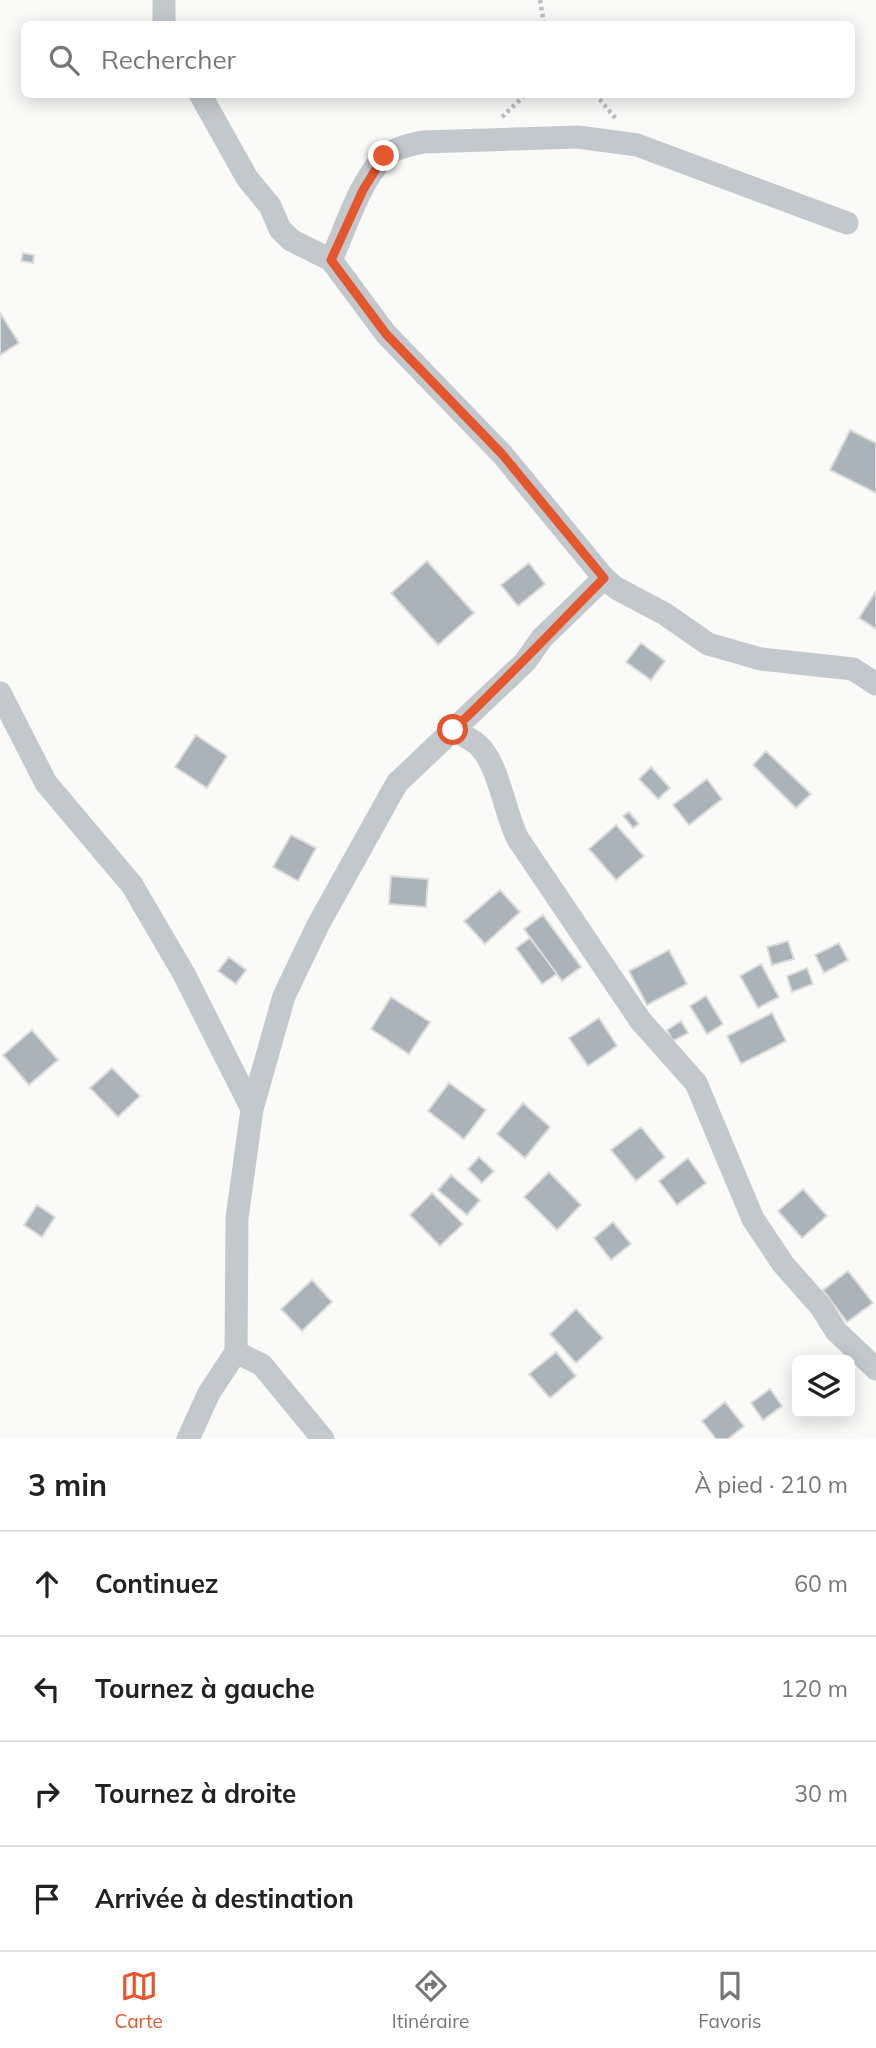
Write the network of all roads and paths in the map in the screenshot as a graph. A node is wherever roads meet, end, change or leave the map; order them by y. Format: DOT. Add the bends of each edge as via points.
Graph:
graph roads {
  1 [pos="164,0"];
  2 [pos="540,0"];
  3 [pos="164,21"];
  4 [pos="544,21"];
  5 [pos="202,98"];
  6 [pos="847,223"];
  7 [pos="331,260"];
  8 [pos="604,578"];
  9 [pos="876,684"];
  10 [pos="0,693"];
  11 [pos="453,730"];
  12 [pos="252,1109"];
  13 [pos="236,1352"];
  14 [pos="876,1369"];
  15 [pos="188,1439"];
  16 [pos="323,1439"];
  1 -- 3 [label="street"];
  2 -- 4 [label="path"];
  5 -- 7 [label="street" via="247,178 270,206 279,229"];
  6 -- 7 [label="street" via="637,145 578,137 423,142 384,156"];
  7 -- 8 [label="street" via="386,334 502,454"];
  8 -- 9 [label="street" via="708,644 761,659 853,669"];
  8 -- 11 [label="street"];
  10 -- 12 [label="street" via="46,783 132,886 184,974"];
  11 -- 12 [label="street" via="397,783 317,925 284,996"];
  11 -- 14 [label="street" via="478,745 494,769 518,839 640,1020 696,1083 753,1219 836,1331"];
  12 -- 13 [label="street" via="237,1218"];
  13 -- 15 [label="street" via="209,1393"];
  13 -- 16 [label="street" via="262,1365"];
}
